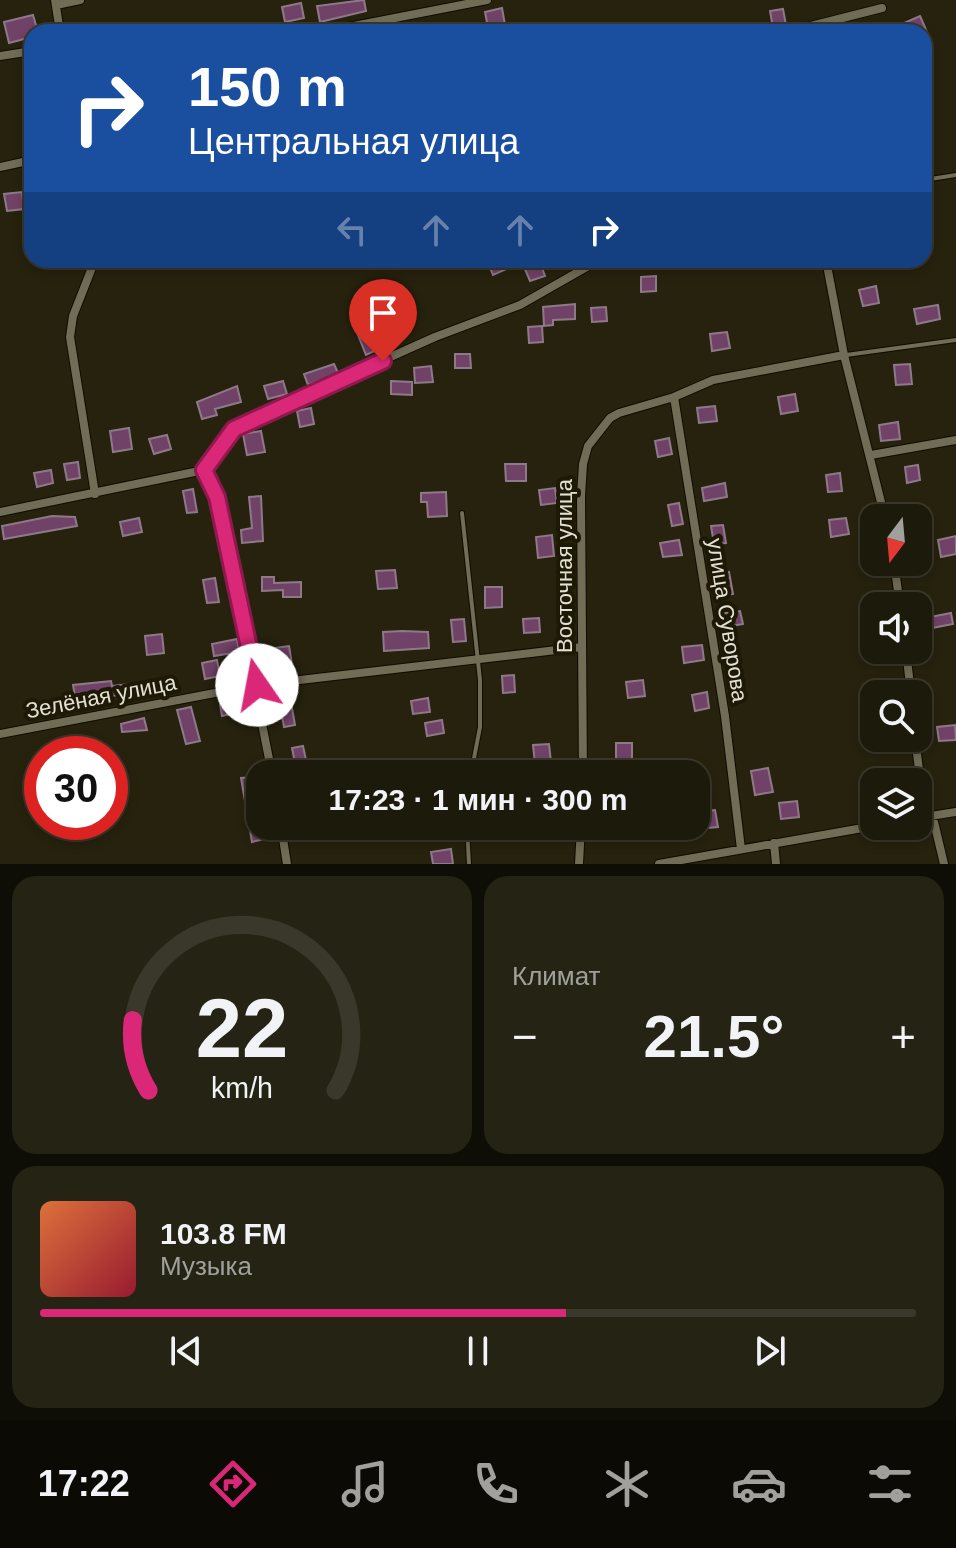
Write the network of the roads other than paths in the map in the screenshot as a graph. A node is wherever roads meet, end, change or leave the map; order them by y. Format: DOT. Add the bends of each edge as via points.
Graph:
graph roads {
  1 [pos="80,0"];
  2 [pos="487,0"];
  3 [pos="55,2"];
  4 [pos="882,8"];
  5 [pos="59,24"];
  6 [pos="364,24"];
  7 [pos="819,24"];
  8 [pos="24,52"];
  9 [pos="0,56"];
  10 [pos="24,162"];
  11 [pos="0,167"];
  12 [pos="956,175"];
  13 [pos="932,179"];
  14 [pos="92,268"];
  15 [pos="585,268"];
  16 [pos="828,268"];
  17 [pos="956,340"];
  18 [pos="844,355"];
  19 [pos="674,397"];
  20 [pos="956,440"];
  21 [pos="871,455"];
  22 [pos="204,470"];
  23 [pos="95,494"];
  24 [pos="882,504"];
  25 [pos="0,512"];
  26 [pos="462,513"];
  27 [pos="582,647"];
  28 [pos="476,661"];
  29 [pos="257,685"];
  30 [pos="0,734"];
  31 [pos="270,760"];
  32 [pos="474,760"];
  33 [pos="583,760"];
  34 [pos="956,812"];
  35 [pos="932,816"];
  36 [pos="932,820"];
  37 [pos="860,828"];
  38 [pos="283,840"];
  39 [pos="468,840"];
  40 [pos="580,840"];
  41 [pos="774,843"];
  42 [pos="741,849"];
  43 [pos="287,864"];
  44 [pos="469,864"];
  45 [pos="579,864"];
  46 [pos="659,864"];
  47 [pos="776,864"];
  48 [pos="944,864"];
  1 -- 3 [label="street"];
  2 -- 6 [label="street"];
  3 -- 5 [label="street"];
  4 -- 7 [label="street"];
  8 -- 9 [label="street"];
  10 -- 11 [label="street"];
  12 -- 13 [label="lane"];
  14 -- 23 [label="street" via="70,337"];
  15 -- 22 [label="street" via="520,305 254,418 234,429"];
  16 -- 18 [label="street"];
  17 -- 18 [label="lane"];
  18 -- 19 [label="street, Восточная улица" via="713,380"];
  18 -- 21 [label="street"];
  19 -- 27 [label="street, Восточная улица" via="610,418 585,454"];
  19 -- 42 [label="street, улица Суворова"];
  20 -- 21 [label="street"];
  21 -- 24 [label="street"];
  22 -- 23 [label="street"];
  22 -- 29 [label="street" via="217,497"];
  23 -- 25 [label="street"];
  26 -- 28 [label="lane"];
  27 -- 28 [label="street, Зелёная улица"];
  27 -- 33 [label="street, Восточная улица"];
  28 -- 29 [label="street, Зелёная улица"];
  28 -- 32 [label="lane" via="480,727"];
  29 -- 30 [label="street, Зелёная улица"];
  29 -- 31 [label="street"];
  34 -- 35 [label="street"];
  36 -- 48 [label="street"];
  37 -- 41 [label="street"];
  38 -- 43 [label="street"];
  39 -- 44 [label="lane"];
  40 -- 45 [label="street"];
  41 -- 42 [label="street"];
  41 -- 47 [label="street"];
  42 -- 46 [label="street"];
}
